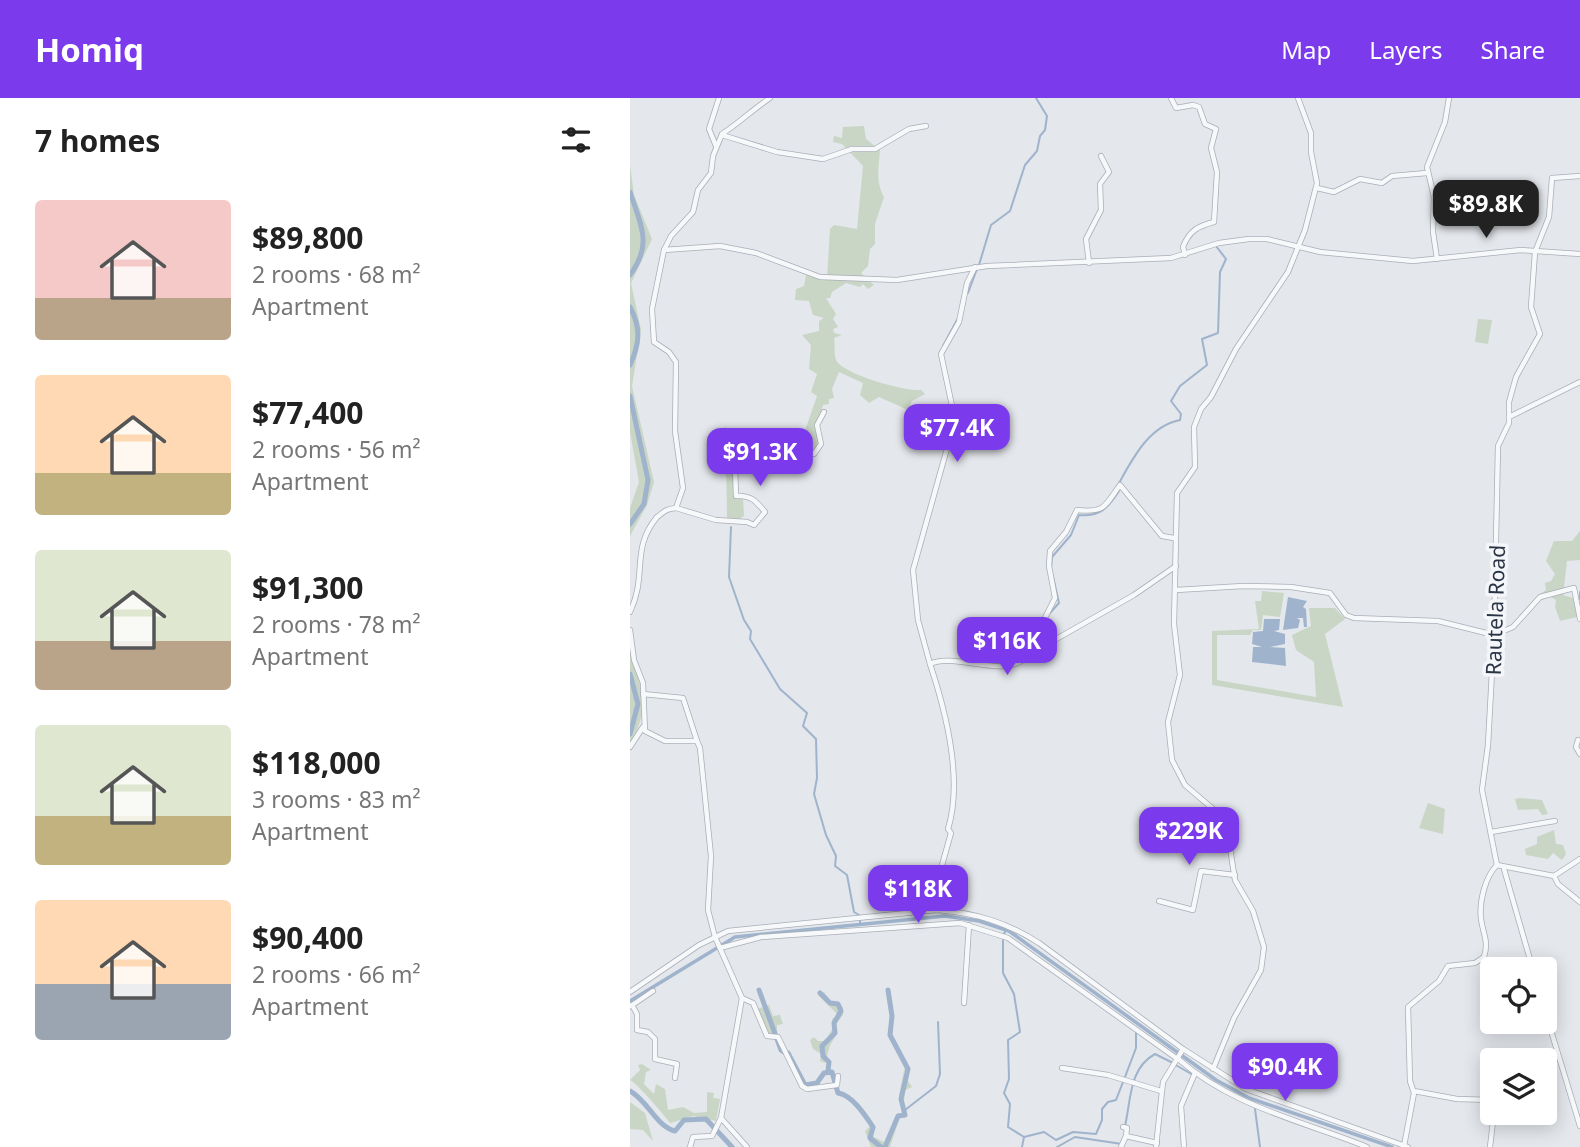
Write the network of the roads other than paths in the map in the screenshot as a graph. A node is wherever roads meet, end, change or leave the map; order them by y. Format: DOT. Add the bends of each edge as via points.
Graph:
graph roads {
  1 [pos="719,98"];
  2 [pos="770,98"];
  3 [pos="1171,98"];
  4 [pos="1298,98"];
  5 [pos="1449,98"];
  6 [pos="926,126"];
  7 [pos="722,134"];
  8 [pos="716,146"];
  9 [pos="1101,156"];
  10 [pos="1427,173"];
  11 [pos="1580,176"];
  12 [pos="1317,188"];
  13 [pos="1298,248"];
  14 [pos="664,250"];
  15 [pos="1535,251"];
  16 [pos="1580,254"];
  17 [pos="1185,255"];
  18 [pos="1437,259"];
  19 [pos="1089,263"];
  20 [pos="975,267"];
  21 [pos="1580,382"];
  22 [pos="824,412"];
  23 [pos="1509,417"];
  24 [pos="676,508"];
  25 [pos="1174,538"];
  26 [pos="1177,565"];
  27 [pos="1176,590"];
  28 [pos="630,612"];
  29 [pos="1580,619"];
  30 [pos="630,629"];
  31 [pos="1494,635"];
  32 [pos="1026,656"];
  33 [pos="930,664"];
  34 [pos="643,694"];
  35 [pos="643,727"];
  36 [pos="1578,740"];
  37 [pos="697,741"];
  38 [pos="630,747"];
  39 [pos="1580,754"];
  40 [pos="1555,821"];
  41 [pos="1491,832"];
  42 [pos="1580,859"];
  43 [pos="1497,865"];
  44 [pos="1504,869"];
  45 [pos="1235,876"];
  46 [pos="1554,876"];
  47 [pos="1159,901"];
  48 [pos="1580,902"];
  49 [pos="937,910"];
  50 [pos="969,925"];
  51 [pos="717,942"];
  52 [pos="1529,957"];
  53 [pos="653,991"];
  54 [pos="630,992"];
  55 [pos="742,998"];
  56 [pos="964,1003"];
  57 [pos="631,1006"];
  58 [pos="1552,1034"];
  59 [pos="1179,1054"];
  60 [pos="1062,1068"];
  61 [pos="1213,1069"];
  62 [pos="1195,1073"];
  63 [pos="838,1076"];
  64 [pos="675,1078"];
  65 [pos="1161,1091"];
  66 [pos="1414,1091"];
  67 [pos="1480,1099"];
  68 [pos="721,1118"];
  69 [pos="1493,1125"];
  70 [pos="1580,1126"];
  71 [pos="1124,1127"];
  72 [pos="1126,1136"];
  73 [pos="1352,1144"];
  74 [pos="1156,1145"];
  75 [pos="1406,1146"];
  76 [pos="690,1147"];
  77 [pos="747,1147"];
  78 [pos="1121,1147"];
  79 [pos="1184,1147"];
  80 [pos="1367,1147"];
  81 [pos="1490,1147"];
  1 -- 8 [label="street" via="709,129"];
  2 -- 7 [label="street" via="740,125"];
  3 -- 17 [label="street" via="1176,108 1199,107 1205,124 1216,129 1211,148 1217,172 1214,222 1197,226 1182,247"];
  4 -- 12 [label="street" via="1311,133"];
  5 -- 10 [label="street"];
  6 -- 7 [label="street" via="909,129 876,149 852,149 823,159 746,145"];
  7 -- 8 [label="street"];
  8 -- 14 [label="street" via="711,173 698,190 694,212"];
  9 -- 19 [label="street" via="1109,172 1100,184 1101,210 1086,239"];
  10 -- 12 [label="street" via="1392,176 1382,183 1360,179 1334,192"];
  10 -- 18 [label="street" via="1434,197"];
  11 -- 15 [label="street, Rautela Road" via="1552,178 1549,217"];
  12 -- 13 [label="street"];
  13 -- 17 [label="street" via="1249,239"];
  13 -- 18 [label="street" via="1413,261"];
  13 -- 25 [label="street" via="1288,272 1200,409 1194,427 1195,467 1177,493"];
  14 -- 20 [label="street" via="720,246 829,278 897,280"];
  14 -- 24 [label="street" via="651,323 654,342 676,362 675,431 683,488"];
  15 -- 16 [label="street"];
  15 -- 18 [label="street"];
  15 -- 23 [label="street, Rautela Road" via="1531,307 1540,334 1516,377 1508,402"];
  17 -- 19 [label="street"];
  19 -- 20 [label="street"];
  20 -- 33 [label="street" via="961,316 941,354 955,420 912,570 918,620"];
  21 -- 23 [label="street"];
  22 -- 24 [label="street" via="817,425 821,444 814,454 762,451 735,465 736,496 759,502 765,512 759,522 716,520"];
  23 -- 31 [label="street, Rautela Road" via="1498,446"];
  24 -- 28 [label="street" via="664,510 641,530 633,558 636,593"];
  25 -- 26 [label="street"];
  25 -- 32 [label="street" via="1165,538 1154,528 1122,485 1098,511 1077,510 1050,551 1055,598"];
  26 -- 27 [label="street"];
  26 -- 32 [label="street"];
  27 -- 31 [label="street" via="1296,588 1330,593 1346,615 1354,618 1438,621"];
  27 -- 45 [label="street" via="1174,624 1180,675 1168,722 1172,760 1185,785 1219,814"];
  29 -- 31 [label="street" via="1574,588 1569,588 1540,597 1513,627"];
  30 -- 34 [label="street"];
  31 -- 41 [label="street, Rautela Road" via="1489,745 1482,790"];
  32 -- 33 [label="street" via="1011,664"];
  33 -- 49 [label="street" via="946,719 953,785 951,833"];
  34 -- 35 [label="street"];
  34 -- 37 [label="street" via="683,698"];
  35 -- 37 [label="street" via="665,741"];
  35 -- 38 [label="street"];
  36 -- 39 [label="street"];
  37 -- 51 [label="street" via="707,793 708,898"];
  40 -- 41 [label="street"];
  41 -- 43 [label="street, Rautela Road"];
  42 -- 46 [label="street"];
  43 -- 44 [label="street"];
  43 -- 66 [label="street" via="1482,901 1487,940 1484,957 1475,963 1448,966 1408,1007"];
  44 -- 46 [label="street"];
  44 -- 52 [label="street"];
  45 -- 47 [label="street" via="1201,871 1194,910"];
  45 -- 61 [label="street" via="1264,947 1261,970"];
  46 -- 48 [label="street"];
  49 -- 51 [label="street" via="743,928"];
  49 -- 59 [label="street" via="972,913 1016,929"];
  50 -- 51 [label="street" via="960,922"];
  50 -- 56 [label="street"];
  50 -- 59 [label="street" via="1008,938"];
  51 -- 54 [label="street"];
  51 -- 55 [label="street"];
  53 -- 57 [label="street"];
  55 -- 63 [label="street" via="753,1003 766,1034 775,1036 802,1086 835,1085"];
  55 -- 68 [label="street"];
  57 -- 64 [label="street" via="637,1014 637,1030 655,1039 655,1059 677,1064"];
  58 -- 70 [label="street"];
  59 -- 61 [label="street"];
  59 -- 62 [label="street"];
  59 -- 65 [label="street"];
  60 -- 65 [label="street"];
  61 -- 75 [label="street" via="1269,1099"];
  62 -- 73 [label="street" via="1251,1106"];
  62 -- 79 [label="street" via="1181,1106"];
  65 -- 74 [label="street"];
  66 -- 67 [label="street"];
  66 -- 75 [label="street"];
  68 -- 76 [label="street" via="709,1138 693,1138"];
  68 -- 77 [label="street"];
  69 -- 81 [label="street"];
  71 -- 72 [label="street"];
  72 -- 74 [label="street"];
  72 -- 78 [label="street"];
  73 -- 80 [label="street"];
}
